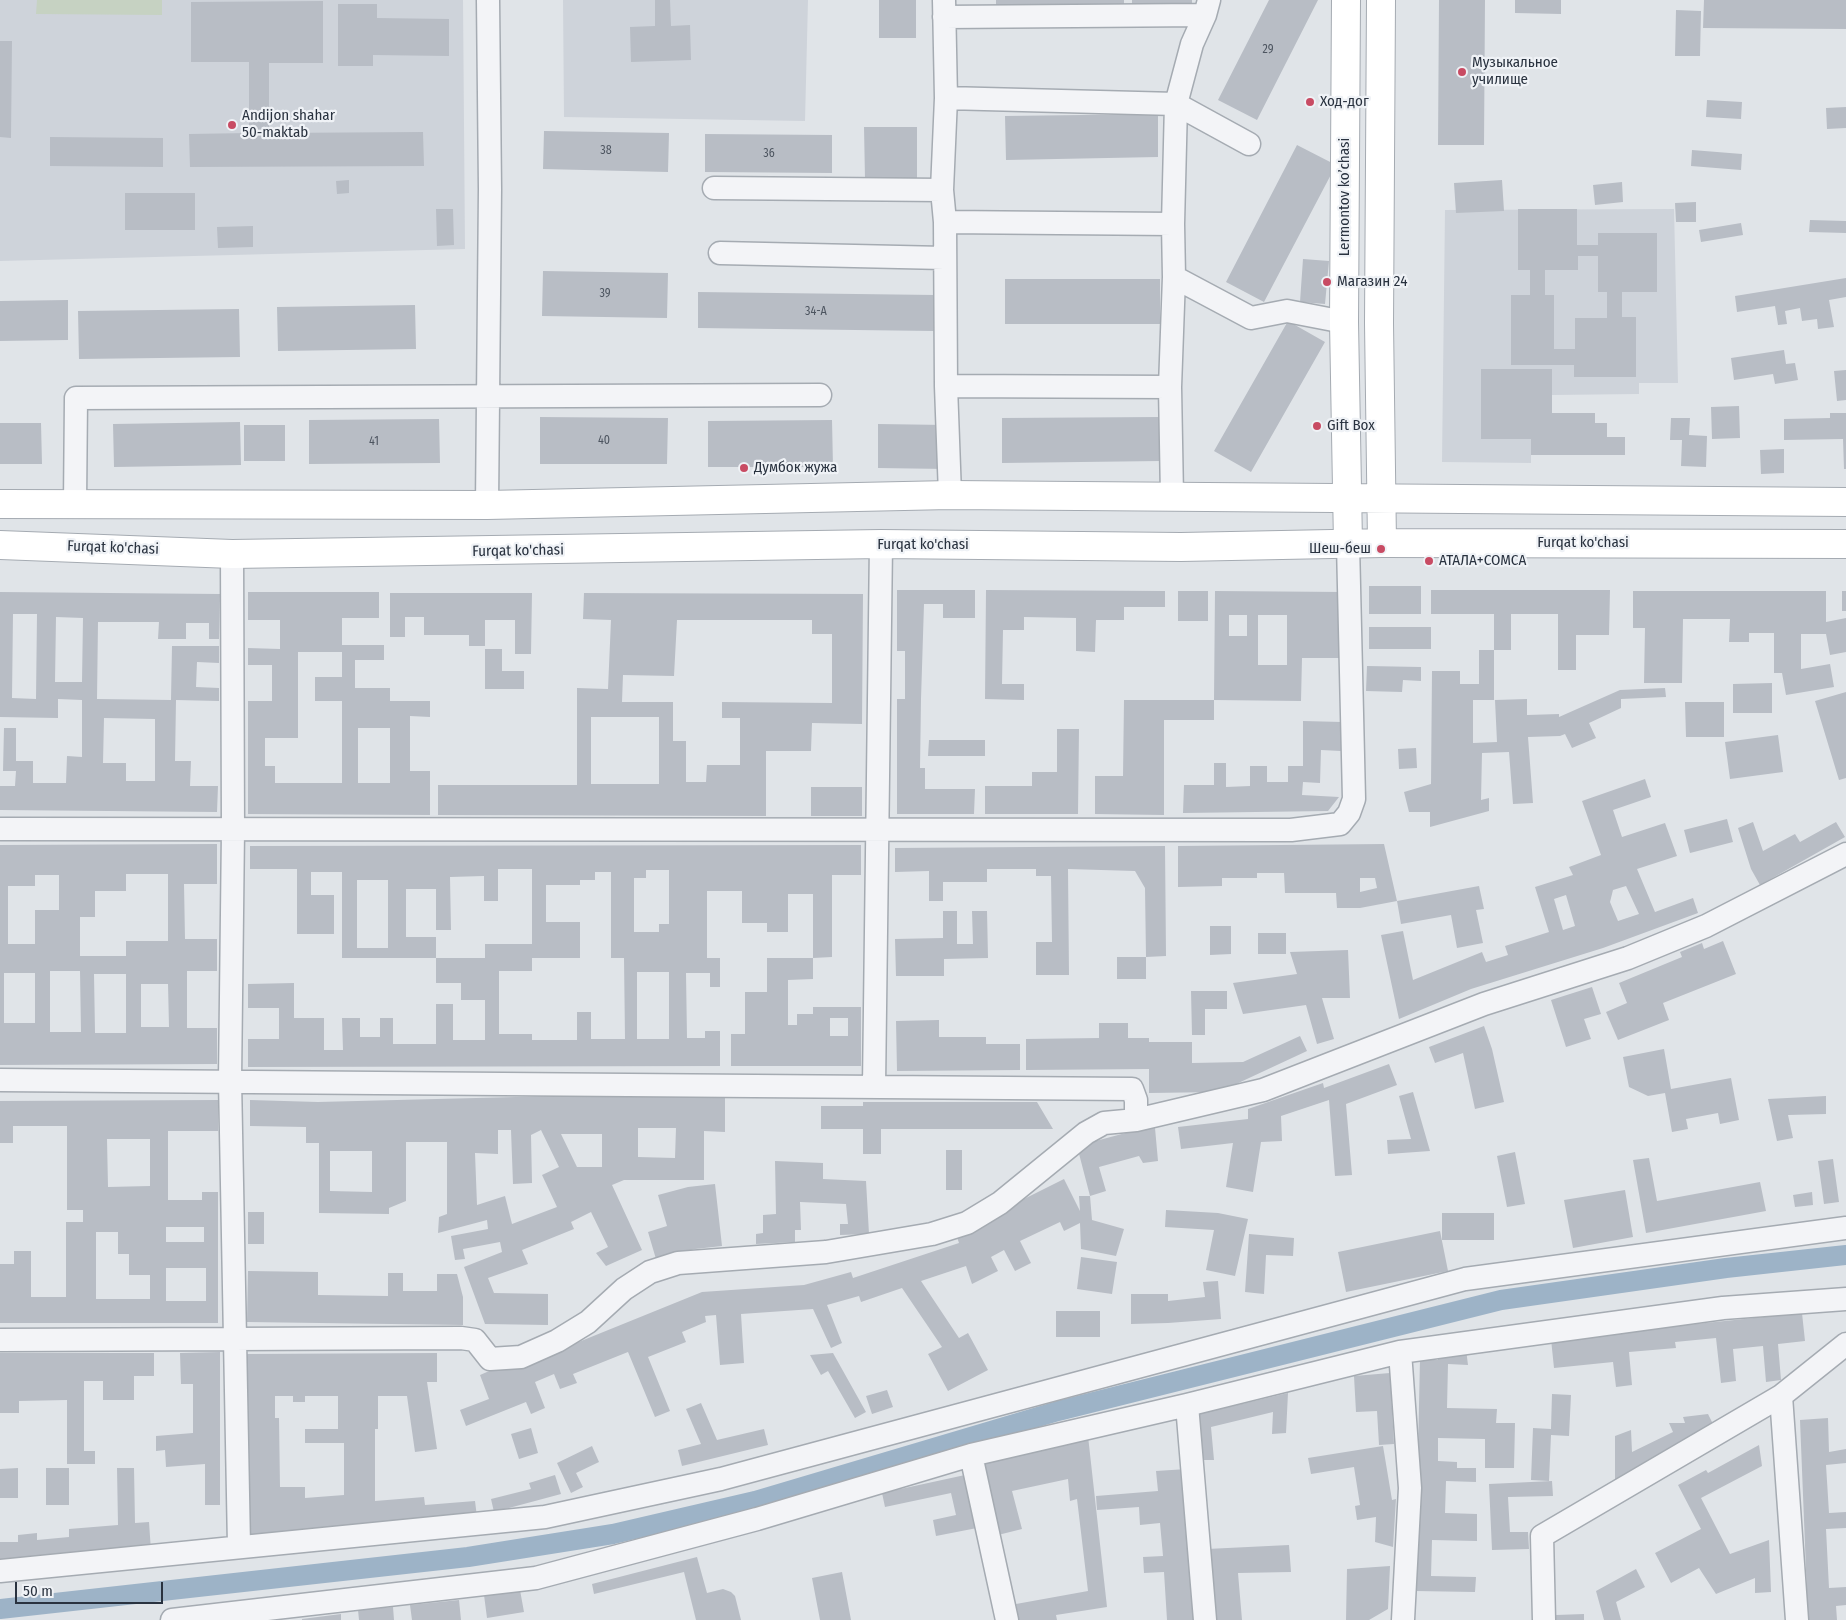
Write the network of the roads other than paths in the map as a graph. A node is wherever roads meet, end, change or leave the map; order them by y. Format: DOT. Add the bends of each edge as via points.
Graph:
graph roads {
  1 [pos="488,0"];
  2 [pos="1346,0"];
  3 [pos="1381,0"];
  4 [pos="944,8"];
  5 [pos="1207,8"];
  6 [pos="946,98"];
  7 [pos="1176,104"];
  8 [pos="1249,144"];
  9 [pos="714,188"];
  10 [pos="942,190"];
  11 [pos="945,222"];
  12 [pos="1173,224"];
  13 [pos="720,253"];
  14 [pos="944,258"];
  15 [pos="1174,277"];
  16 [pos="1344,322"];
  17 [pos="946,386"];
  18 [pos="1170,387"];
  19 [pos="820,395"];
  20 [pos="489,397"];
  21 [pos="950,495"];
  22 [pos="1172,496"];
  23 [pos="1348,497"];
  24 [pos="1382,497"];
  25 [pos="1846,502"];
  26 [pos="0,504"];
  27 [pos="75,504"];
  28 [pos="487,505"];
  29 [pos="1382,543"];
  30 [pos="881,544"];
  31 [pos="1348,544"];
  32 [pos="1846,544"];
  33 [pos="0,545"];
  34 [pos="232,554"];
  35 [pos="0,829"];
  36 [pos="233,830"];
  37 [pos="878,832"];
  38 [pos="1846,854"];
  39 [pos="0,1080"];
  40 [pos="230,1080"];
  41 [pos="874,1086"];
  42 [pos="1136,1120"];
  43 [pos="1846,1228"];
  44 [pos="1846,1299"];
  45 [pos="0,1340"];
  46 [pos="237,1340"];
  47 [pos="1846,1344"];
  48 [pos="1400,1352"];
  49 [pos="1781,1396"];
  50 [pos="1187,1405"];
  51 [pos="971,1455"];
  52 [pos="239,1546"];
  53 [pos="0,1571"];
  54 [pos="172,1620"];
  55 [pos="1007,1620"];
  56 [pos="1206,1620"];
  57 [pos="1403,1620"];
  58 [pos="1544,1620"];
  59 [pos="1797,1620"];
  1 -- 20 [label="street"];
  2 -- 16 [label="main road, Lermontov ko’chasi"];
  3 -- 24 [label="main road" via="1379,323"];
  4 -- 5 [label="street"];
  4 -- 6 [label="street"];
  5 -- 7 [label="street" via="1192,44"];
  6 -- 7 [label="street"];
  6 -- 10 [label="street"];
  7 -- 8 [label="street"];
  7 -- 12 [label="street"];
  9 -- 10 [label="street"];
  10 -- 11 [label="street"];
  11 -- 12 [label="street"];
  11 -- 14 [label="street"];
  12 -- 15 [label="street"];
  13 -- 14 [label="street"];
  14 -- 17 [label="street"];
  15 -- 16 [label="street" via="1251,318 1287,311"];
  15 -- 18 [label="street"];
  16 -- 23 [label="main road, Lermontov ko’chasi"];
  17 -- 18 [label="street"];
  17 -- 21 [label="street"];
  18 -- 22 [label="street"];
  19 -- 20 [label="street"];
  20 -- 27 [label="street" via="76,398"];
  20 -- 28 [label="street"];
  21 -- 22 [label="main road"];
  21 -- 28 [label="main road"];
  22 -- 23 [label="main road"];
  23 -- 24 [label="main road"];
  23 -- 31 [label="main road, Lermontov ko’chasi"];
  24 -- 25 [label="main road"];
  24 -- 29 [label="main road"];
  26 -- 27 [label="main road"];
  27 -- 28 [label="main road"];
  29 -- 31 [label="main road, Furqat ko'chasi"];
  29 -- 32 [label="main road, Furqat ko'chasi"];
  30 -- 31 [label="main road, Furqat ko'chasi" via="1181,547"];
  30 -- 34 [label="main road, Furqat ko'chasi"];
  30 -- 37 [label="street"];
  31 -- 37 [label="street" via="1354,799 1340,824 1291,830"];
  33 -- 34 [label="main road, Furqat ko'chasi"];
  34 -- 36 [label="street"];
  35 -- 36 [label="street"];
  36 -- 37 [label="street"];
  36 -- 40 [label="street"];
  37 -- 41 [label="street"];
  38 -- 42 [label="street" via="1706,926 1628,958 1484,1004 1263,1090"];
  39 -- 40 [label="street"];
  40 -- 41 [label="street"];
  40 -- 46 [label="street"];
  41 -- 42 [label="street" via="1132,1089 1136,1100"];
  42 -- 46 [label="street" via="1104,1123 1086,1133 1000,1203 967,1223 932,1234 826,1252 678,1263 650,1272 624,1289 588,1322 521,1357 490,1359 475,1340 461,1338"];
  43 -- 52 [label="street" via="1466,1279 721,1479 545,1517"];
  44 -- 48 [label="street" via="1723,1308"];
  45 -- 46 [label="street"];
  46 -- 52 [label="street"];
  47 -- 49 [label="street"];
  48 -- 50 [label="street"];
  48 -- 57 [label="street" via="1410,1488"];
  49 -- 58 [label="street" via="1542,1536"];
  49 -- 59 [label="street"];
  50 -- 51 [label="street"];
  50 -- 56 [label="street"];
  51 -- 54 [label="street" via="756,1519 536,1578"];
  51 -- 55 [label="street"];
  52 -- 53 [label="street"];
}
